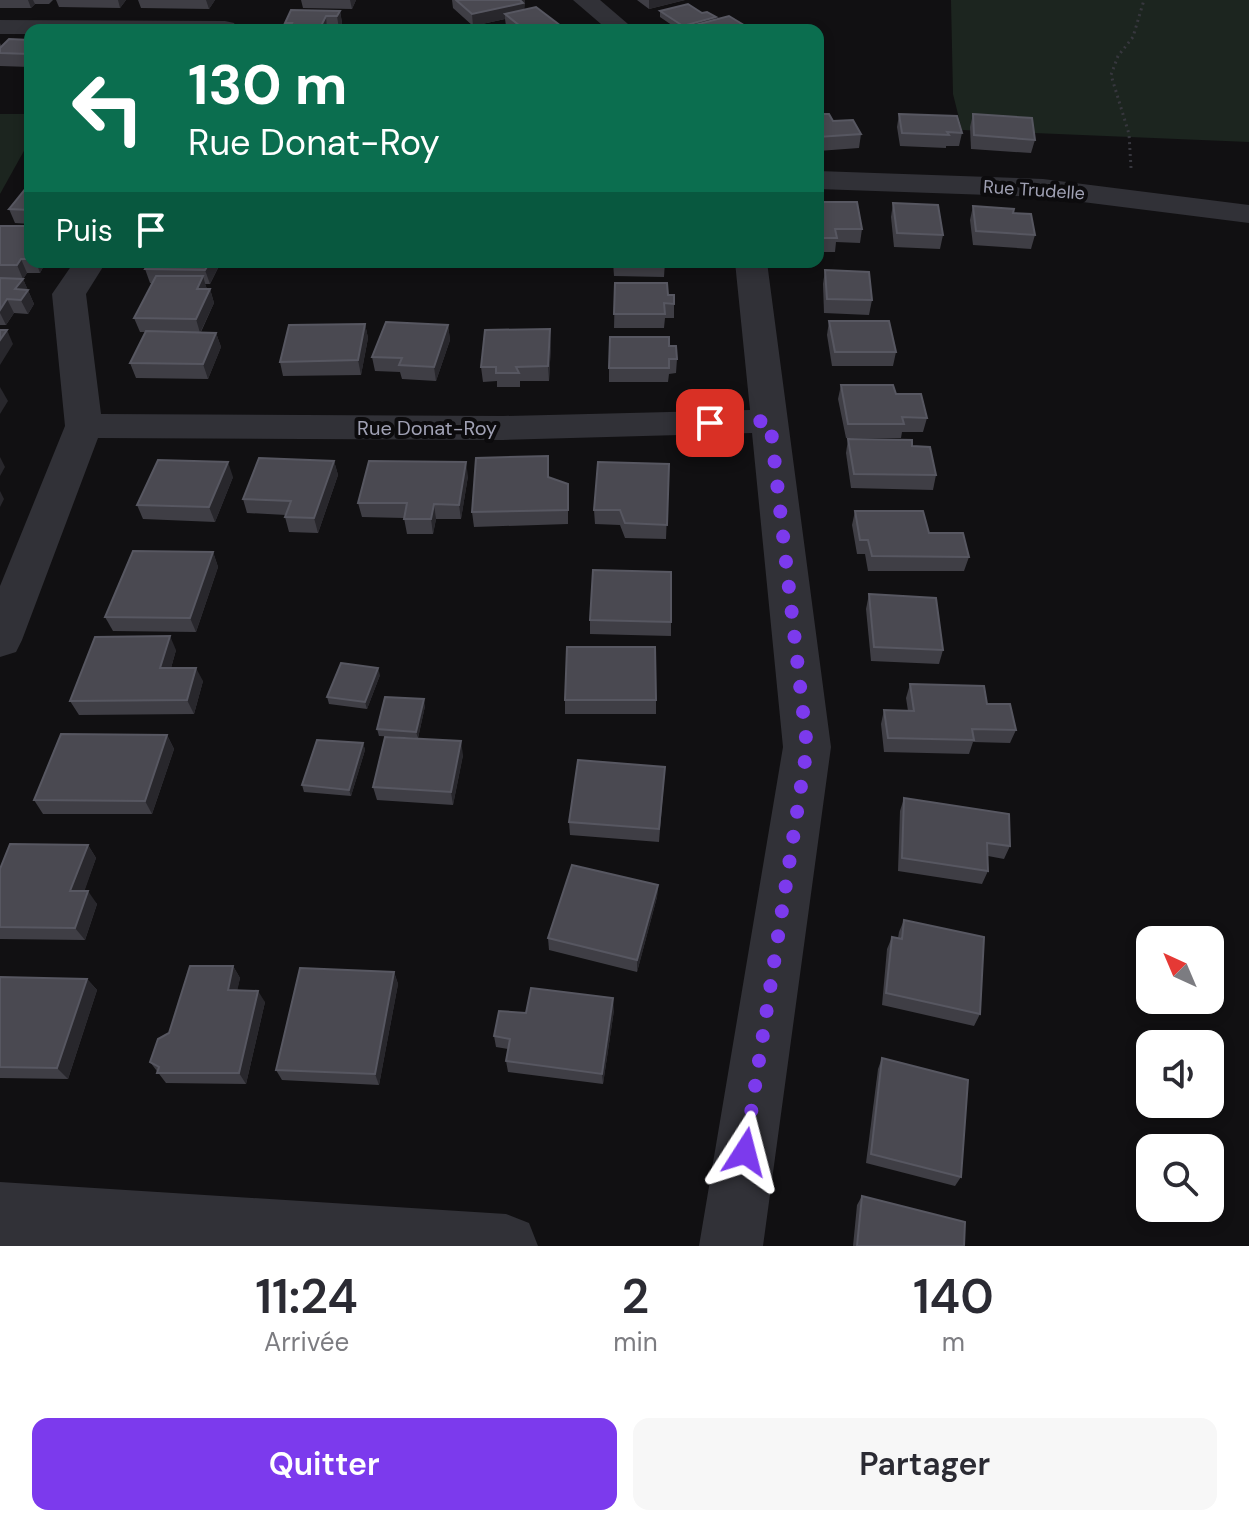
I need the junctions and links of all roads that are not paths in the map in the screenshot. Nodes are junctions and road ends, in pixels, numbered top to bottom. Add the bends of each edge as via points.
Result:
1 (585, 0) edge
2 (229, 23) edge
3 (172, 24) edge
4 (615, 24) edge
5 (0, 27) edge
6 (24, 27) edge
7 (824, 180) edge
8 (1249, 214) edge
9 (86, 268) edge
10 (752, 268) edge
11 (770, 421) junction
12 (84, 426) junction
13 (0, 640) edge
14 (0, 1214) edge
15 (506, 1246) edge
16 (731, 1246) edge

1 - 4 street
2 - 3 street
5 - 6 street
7 - 8 street, Rue Trudelle via 1043,188
9 - 12 street via 69,294
10 - 11 street
11 - 12 street, Rue Donat-Roy via 503,428
11 - 16 street via 807,747
12 - 13 street
14 - 15 street

